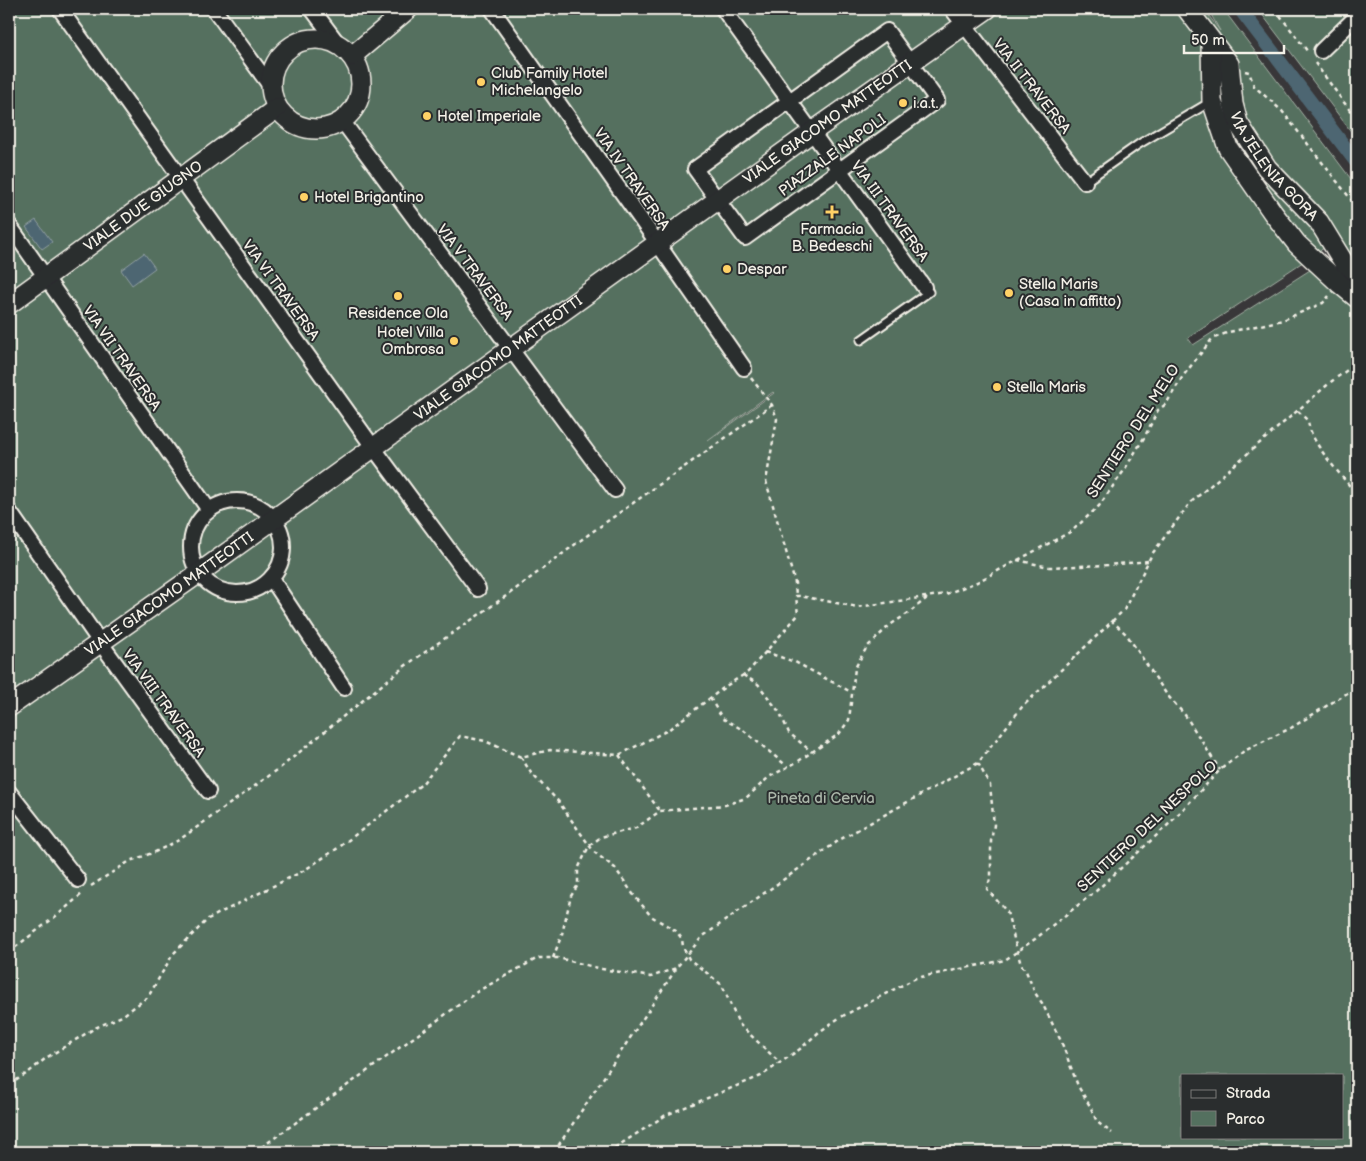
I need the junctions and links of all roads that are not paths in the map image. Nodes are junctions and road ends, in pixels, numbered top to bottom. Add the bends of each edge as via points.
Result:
1 (60, 9) edge
2 (214, 9) edge
3 (312, 9) edge
4 (408, 9) edge
5 (492, 9) edge
6 (723, 9) edge
7 (952, 9) edge
8 (987, 9) edge
9 (1187, 9) edge
10 (1357, 16) edge
11 (964, 26) junction
12 (1211, 41) junction
13 (346, 51) junction
14 (1321, 51) dead end
15 (910, 63) junction
16 (270, 87) junction
17 (790, 100) junction
18 (1212, 101) junction
19 (277, 108) junction
20 (342, 122) junction
21 (812, 132) junction
22 (840, 170) junction
23 (180, 178) junction
24 (1086, 182) joint
25 (718, 200) junction
26 (9, 225) edge
27 (657, 243) junction
28 (46, 278) junction
29 (1349, 284) edge
30 (924, 287) joint
31 (1357, 298) edge
32 (9, 304) edge
33 (861, 340) dead end
34 (511, 348) junction
35 (744, 368) road end
36 (373, 447) junction
37 (615, 490) dead end
38 (209, 510) junction
39 (9, 511) edge
40 (274, 519) junction
41 (199, 573) junction
42 (272, 578) junction
43 (478, 589) dead end
44 (100, 642) junction
45 (344, 688) dead end
46 (9, 707) edge
47 (208, 791) dead end
48 (9, 792) edge
49 (78, 880) dead end

1 - 23 street, VIA VI TRAVERSA
2 - 16 street
3 - 13 street
4 - 13 street
5 - 27 street, VIA IV TRAVERSA
6 - 17 street, VIA III TRAVERSA
7 - 11 street, VIA II TRAVERSA
8 - 11 street, VIALE GIACOMO MATTEOTTI
9 - 12 street
10 - 14 street
11 - 15 street, VIALE GIACOMO MATTEOTTI
11 - 24 street, VIA II TRAVERSA
12 - 18 street, VIA JELENIA GORA
12 - 29 street, VIA JELENIA GORA via 1229,64 1238,123 1267,168 1319,222 1354,276
13 - 16 street via 318,39 297,43 288,48 274,65
13 - 20 street via 361,75 362,86 356,106
15 - 17 street, PIAZZALE NAPOLI via 887,31
15 - 21 street, VIALE GIACOMO MATTEOTTI
15 - 22 street, PIAZZALE NAPOLI via 936,100
16 - 19 street
17 - 21 street, VIA III TRAVERSA
17 - 25 street, PIAZZALE NAPOLI via 695,169
18 - 24 lane via 1139,144
18 - 29 street, VIA JELENIA GORA via 1228,148 1273,213 1298,244
19 - 20 street via 287,120 300,127 314,130
19 - 23 street, VIALE DUE GIUGNO
20 - 34 street, VIA V TRAVERSA
21 - 22 street, VIA III TRAVERSA
21 - 25 street, VIALE GIACOMO MATTEOTTI
22 - 25 street, PIAZZALE NAPOLI via 745,238
22 - 30 street, VIA III TRAVERSA
23 - 28 street, VIALE DUE GIUGNO
23 - 36 street, VIA VI TRAVERSA
25 - 27 street, VIALE GIACOMO MATTEOTTI
26 - 28 street, VIA VII TRAVERSA
27 - 34 street, VIALE GIACOMO MATTEOTTI
27 - 35 street, VIA IV TRAVERSA
28 - 32 street, VIALE DUE GIUGNO
28 - 38 street, VIA VII TRAVERSA
29 - 31 street, VIA JELENIA GORA
30 - 33 lane via 928,292
34 - 36 street, VIALE GIACOMO MATTEOTTI
34 - 37 street, VIA V TRAVERSA
36 - 40 street, VIALE GIACOMO MATTEOTTI
36 - 43 street, VIA VI TRAVERSA
38 - 40 street via 218,504 238,500 258,506
38 - 41 street via 193,532 193,560
39 - 44 street, VIA VIII TRAVERSA
40 - 41 street, VIALE GIACOMO MATTEOTTI
40 - 42 street via 281,533 283,549 280,564
41 - 42 street via 220,590 234,593 261,587
41 - 44 street, VIALE GIACOMO MATTEOTTI
42 - 45 street
44 - 46 street, VIALE GIACOMO MATTEOTTI
44 - 47 street, VIA VIII TRAVERSA
48 - 49 street

